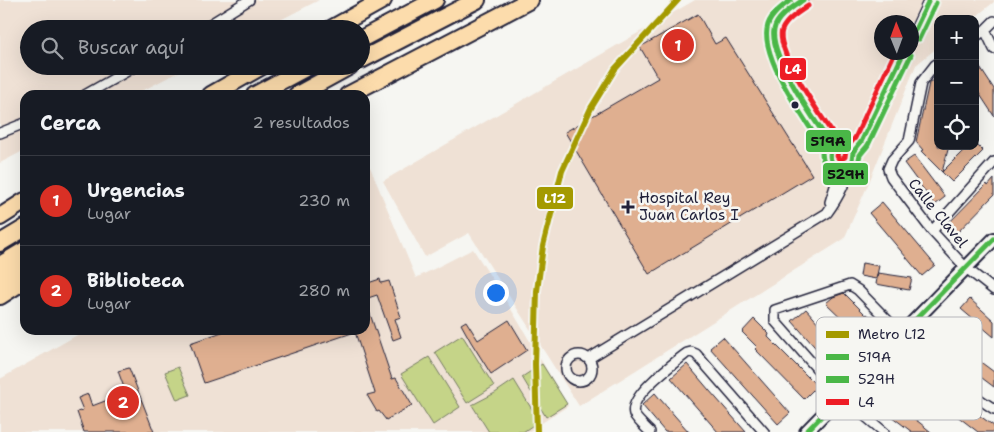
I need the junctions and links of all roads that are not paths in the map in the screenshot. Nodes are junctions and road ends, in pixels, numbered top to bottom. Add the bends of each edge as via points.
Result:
1 (249, 0) edge
2 (384, 0) edge
3 (435, 0) edge
4 (477, 0) edge
5 (530, 0) edge
6 (803, 0) edge
7 (929, 0) edge
8 (217, 20) edge
9 (347, 20) edge
10 (919, 21) edge
11 (994, 21) edge
12 (985, 30) junction
13 (370, 34) edge
14 (979, 34) edge
15 (994, 49) edge
16 (370, 55) edge
17 (900, 60) edge
18 (934, 66) edge
19 (120, 75) edge
20 (246, 75) edge
21 (292, 75) edge
22 (334, 75) edge
23 (94, 90) edge
24 (220, 90) edge
25 (264, 90) edge
26 (307, 90) edge
27 (358, 90) edge
28 (20, 125) edge
29 (0, 132) edge
30 (832, 146) junction
31 (853, 152) junction
32 (994, 162) edge
33 (850, 163) junction
34 (835, 166) junction
35 (20, 204) edge
36 (827, 213) junction
37 (0, 217) edge
38 (20, 231) edge
39 (932, 231) junction
40 (994, 239) edge
41 (0, 243) edge
42 (20, 253) edge
43 (0, 265) edge
44 (20, 268) edge
45 (966, 268) junction
46 (0, 278) edge
47 (20, 283) edge
48 (994, 290) edge
49 (0, 296) edge
50 (885, 317) edge
51 (918, 317) edge
52 (588, 359) dead end
53 (816, 368) edge
54 (982, 401) edge
55 (994, 409) edge
56 (818, 420) edge
57 (870, 420) edge
58 (650, 432) edge
59 (764, 432) edge
60 (806, 432) edge
61 (884, 432) edge

1 - 8 street
2 - 9 highway
3 - 13 highway
4 - 16 highway
5 - 27 highway
6 - 30 street via 779,21 773,38 790,78
7 - 10 street
11 - 12 street
12 - 14 street
12 - 15 street
17 - 31 street via 861,142
18 - 39 street, Calle Clavel via 920,82 909,140 888,169
19 - 23 street
20 - 24 highway
21 - 25 highway
22 - 26 highway
28 - 29 street
30 - 31 street via 844,143
30 - 34 street via 829,156
31 - 33 street
32 - 39 street
33 - 34 street via 843,167
33 - 36 street via 844,184
34 - 36 street via 836,183
35 - 37 highway
36 - 52 street
38 - 41 highway
39 - 45 street, Calle Clavel
40 - 45 street
42 - 43 highway
44 - 46 highway
45 - 48 street, Calle Clavel
45 - 51 street
47 - 49 highway
50 - 53 street via 850,285 775,310 775,321
54 - 55 street
56 - 60 street
57 - 61 street
58 - 59 street via 634,414 637,399 658,376 691,352

